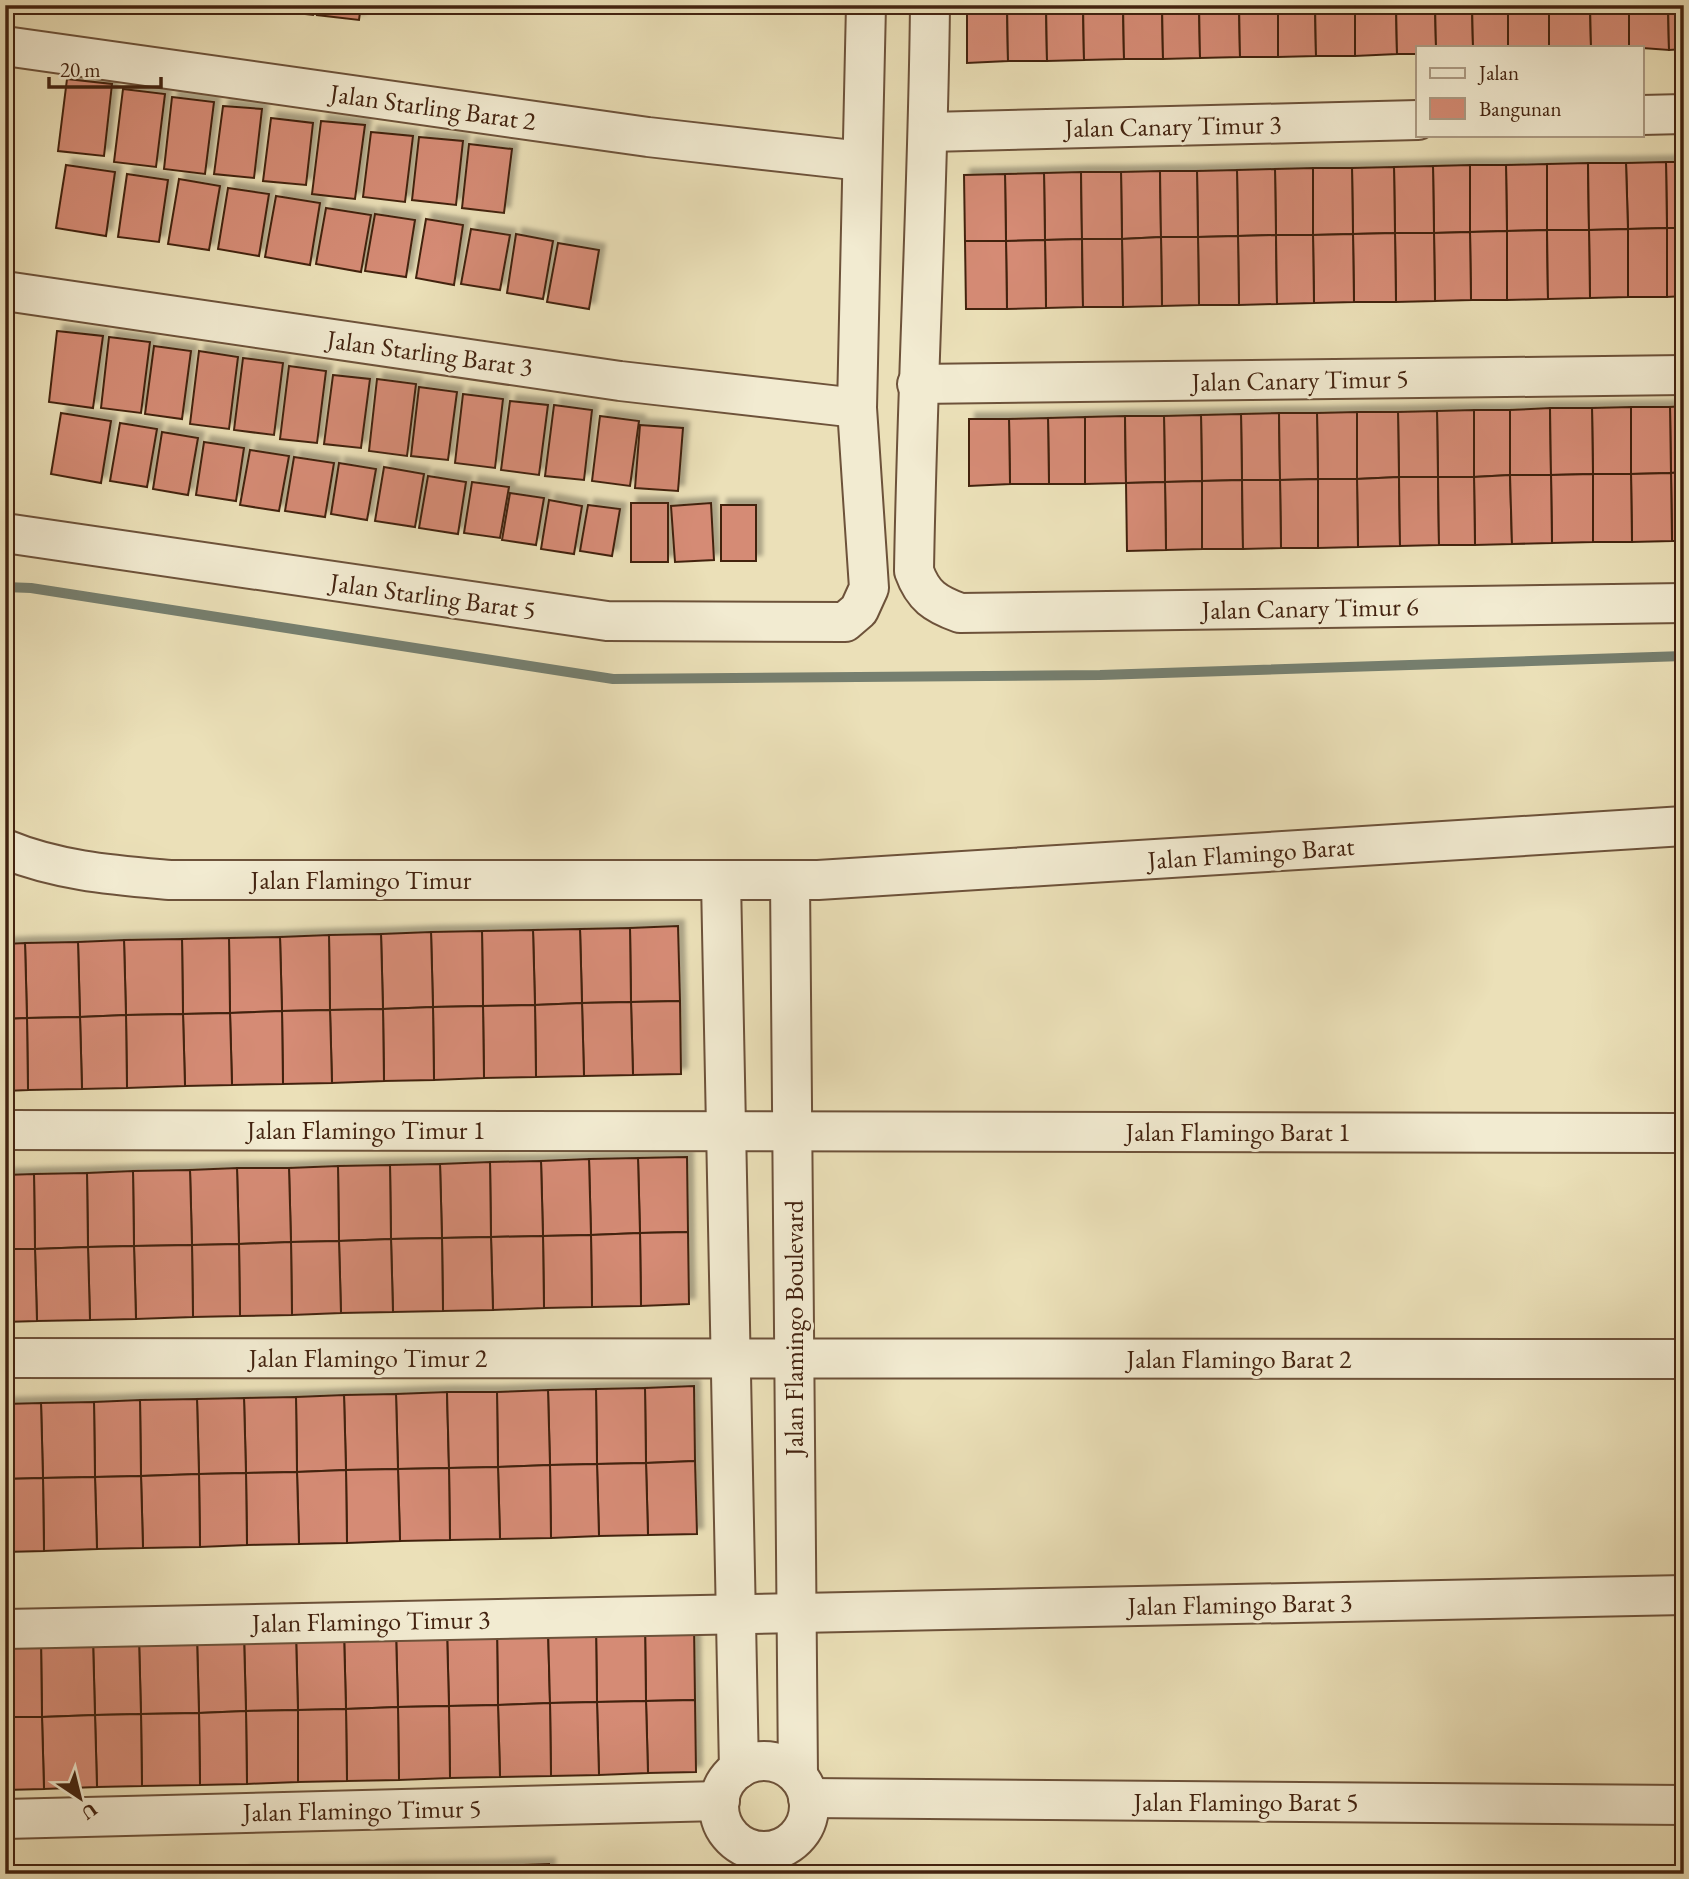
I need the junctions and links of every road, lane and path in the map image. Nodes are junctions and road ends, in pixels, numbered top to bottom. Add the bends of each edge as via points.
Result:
1 (866, 5) edge
2 (930, 5) edge
3 (5, 46) edge
4 (1684, 114) edge
5 (1644, 115) edge
6 (1416, 120) edge
7 (929, 132) junction
8 (862, 161) junction
9 (5, 291) edge
10 (1684, 375) edge
11 (917, 384) junction
12 (857, 408) junction
13 (5, 533) edge
14 (1684, 603) edge
15 (1684, 825) edge
16 (5, 849) edge
17 (721, 881) junction
18 (804, 881) junction
19 (5, 1130) edge
20 (726, 1131) junction
21 (792, 1131) junction
22 (1684, 1133) edge
23 (5, 1358) edge
24 (730, 1359) junction
25 (794, 1359) junction
26 (1684, 1359) edge
27 (1684, 1595) edge
28 (796, 1613) junction
29 (736, 1614) junction
30 (5, 1629) edge
31 (739, 1769) junction
32 (803, 1787) junction
33 (720, 1801) junction
34 (1684, 1805) edge
35 (5, 1819) edge

1 - 8 street
2 - 7 street
3 - 8 street, Jalan Starling Barat 2 via 648,137
4 - 5 street
6 - 7 street, Jalan Canary Timur 3
7 - 11 street
8 - 12 street
9 - 12 street, Jalan Starling Barat 3 via 620,381
10 - 11 street, Jalan Canary Timur 5
11 - 14 street, Jalan Canary Timur 6 via 914,571 921,590 938,605 960,613
12 - 13 street, Jalan Starling Barat 5 via 869,588 859,610 845,622 634,624
15 - 18 street, Jalan Flamingo Barat
16 - 17 street, Jalan Flamingo Timur via 35,862 170,880
17 - 18 street, Jalan Flamingo Barat
17 - 20 street
18 - 21 street, Jalan Flamingo Boulevard
19 - 20 street, Jalan Flamingo Timur 1
20 - 21 street, Jalan Flamingo Timur 1
20 - 24 street
21 - 22 street, Jalan Flamingo Barat 1
21 - 25 street, Jalan Flamingo Boulevard
23 - 24 street, Jalan Flamingo Timur 2
24 - 25 street, Jalan Flamingo Timur 2
24 - 29 street
25 - 26 street, Jalan Flamingo Barat 2
25 - 28 street, Jalan Flamingo Boulevard
27 - 28 street, Jalan Flamingo Barat 3
28 - 29 street, Jalan Flamingo Barat 3
28 - 32 street, Jalan Flamingo Boulevard
29 - 30 street, Jalan Flamingo Timur 3
29 - 31 street
31 - 32 street via 764,1761 788,1768
31 - 33 street via 723,1788
32 - 33 street via 809,1811 799,1835 765,1851 731,1836 720,1814
32 - 34 street, Jalan Flamingo Barat 5
33 - 35 street, Jalan Flamingo Timur 5

